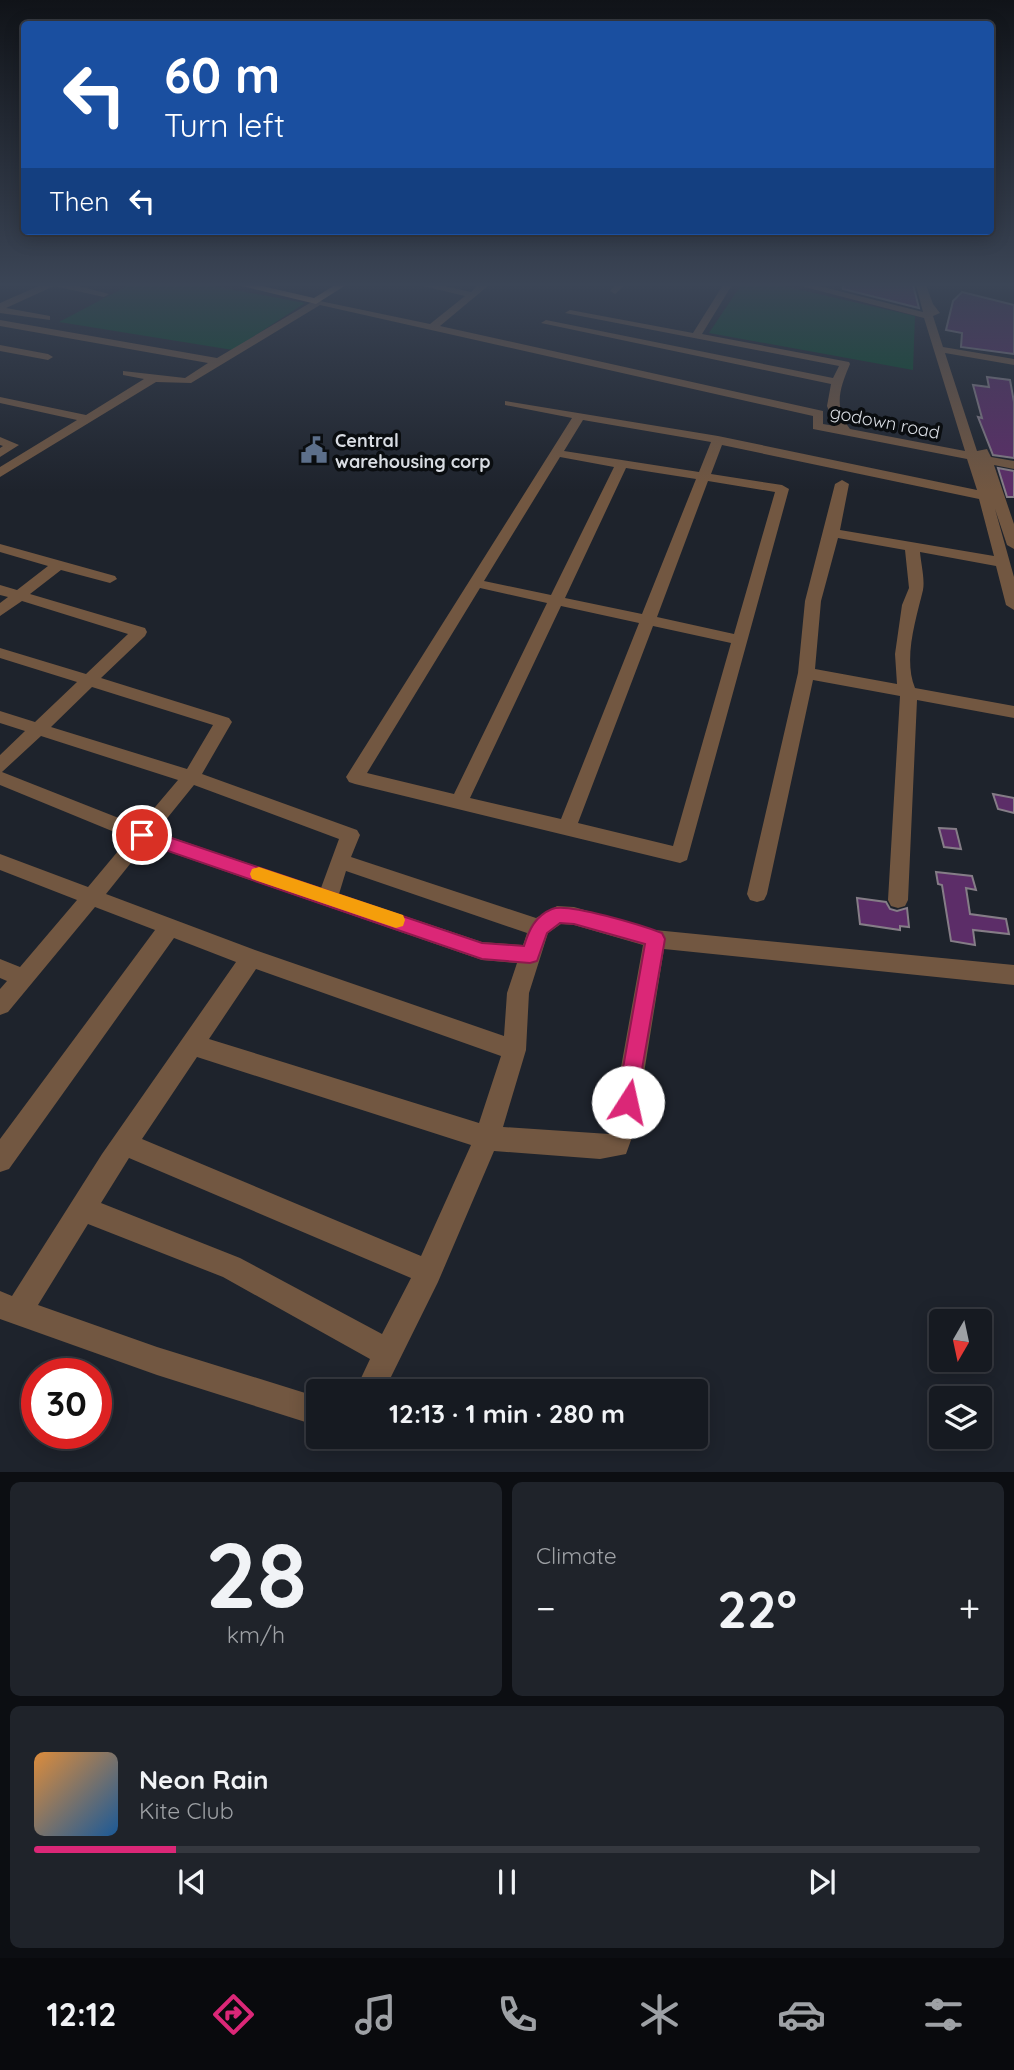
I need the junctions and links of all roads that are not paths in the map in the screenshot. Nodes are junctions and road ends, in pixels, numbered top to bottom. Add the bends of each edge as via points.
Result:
1 (30, 354) edge
2 (172, 354) edge
3 (232, 354) edge
4 (551, 354) edge
5 (697, 354) edge
6 (794, 354) edge
7 (945, 354) edge
8 (945, 354) edge
9 (966, 354) edge
10 (48, 357) dead end
11 (219, 362) junction
12 (1014, 362) edge
13 (127, 373) dead end
14 (154, 378) junction
15 (837, 382) junction
16 (0, 400) edge
17 (509, 403) dead end
18 (579, 416) junction
19 (88, 419) junction
20 (845, 430) junction
21 (718, 440) junction
22 (0, 441) edge
23 (0, 453) edge
24 (556, 453) junction
25 (972, 458) junction
26 (986, 460) junction
27 (622, 464) junction
28 (1014, 465) edge
29 (0, 473) edge
30 (704, 477) junction
31 (842, 484) dead end
32 (985, 496) junction
33 (1000, 499) junction
34 (1010, 517) edge
35 (832, 533) junction
36 (996, 543) junction
37 (1014, 546) edge
38 (0, 548) edge
39 (912, 548) junction
40 (1001, 562) junction
41 (59, 564) junction
42 (110, 579) dead end
43 (475, 583) junction
44 (0, 590) edge
45 (20, 595) junction
46 (556, 601) junction
47 (1014, 605) edge
48 (0, 611) edge
49 (648, 620) junction
50 (740, 640) junction
51 (0, 653) edge
52 (806, 673) junction
53 (88, 681) junction
54 (909, 694) junction
55 (1014, 712) edge
56 (0, 718) edge
57 (38, 729) junction
58 (0, 766) edge
59 (191, 776) junction
60 (0, 778) edge
61 (459, 802) junction
62 (567, 827) junction
63 (142, 835) junction
64 (339, 861) junction
65 (0, 862) edge
66 (757, 894) dead end
67 (92, 895) junction
68 (328, 897) junction
69 (898, 900) dead end
70 (170, 927) junction
71 (539, 928) junction
72 (655, 939) junction
73 (530, 955) junction
74 (251, 958) junction
75 (0, 968) edge
76 (1014, 975) edge
77 (24, 978) junction
78 (0, 1005) edge
79 (191, 1044) junction
80 (513, 1050) junction
81 (486, 1138) junction
82 (124, 1144) junction
83 (0, 1160) edge
84 (83, 1209) junction
85 (428, 1272) junction
86 (9, 1309) edge
87 (388, 1353) junction
88 (375, 1379) edge
89 (306, 1407) edge

1 - 10 street
2 - 11 street
3 - 11 street
4 - 20 street, godown road via 819,414 817,426
5 - 15 street
6 - 15 street via 845,363
7 - 25 street
8 - 26 street
9 - 12 street
11 - 14 street via 187,381
13 - 14 street
14 - 19 street
15 - 20 street via 833,417
16 - 19 street
17 - 18 street
18 - 21 street
18 - 24 street
19 - 29 street
20 - 25 street, godown road
21 - 30 street
21 - 32 street
22 - 23 street via 13,445
24 - 27 street
24 - 43 street
25 - 26 street, godown road
25 - 32 street
26 - 28 street, godown road
26 - 33 street
27 - 30 street
27 - 46 street
30 - 49 street
30 - 50 street via 782,489
31 - 35 street
32 - 33 street
32 - 36 street
33 - 34 street
34 - 37 street
35 - 39 street
35 - 52 street via 813,601
36 - 37 street
36 - 40 street
38 - 41 street
39 - 40 street
39 - 54 street via 916,588 909,605 903,654
40 - 47 street
41 - 42 street
41 - 45 street
43 - 46 street
43 - 61 street via 355,777
44 - 45 street
45 - 48 street
45 - 53 street via 139,632
46 - 49 street
46 - 61 street
49 - 50 street
49 - 62 street
50 - 62 street via 680,855
51 - 53 street
52 - 54 street
52 - 66 street
53 - 57 street
53 - 59 street via 223,722
54 - 55 street
54 - 69 street
56 - 57 street
57 - 58 street
57 - 59 street
59 - 63 street
59 - 64 street via 350,835
60 - 63 street
61 - 62 street
63 - 67 street
63 - 68 street
64 - 68 street
64 - 71 street
65 - 67 street
67 - 70 street
67 - 77 street
68 - 73 street via 482,951
70 - 74 street
70 - 83 street
71 - 72 street via 557,915 574,916
71 - 73 street
72 - 76 street
72 - 81 street via 617,1145
73 - 80 street via 518,993
74 - 79 street
74 - 80 street
75 - 77 street
77 - 78 street
79 - 81 street
79 - 82 street
80 - 81 street
81 - 85 street
82 - 84 street
82 - 85 street
84 - 86 street
84 - 87 street via 231,1267
85 - 87 street
86 - 89 street
87 - 88 street

